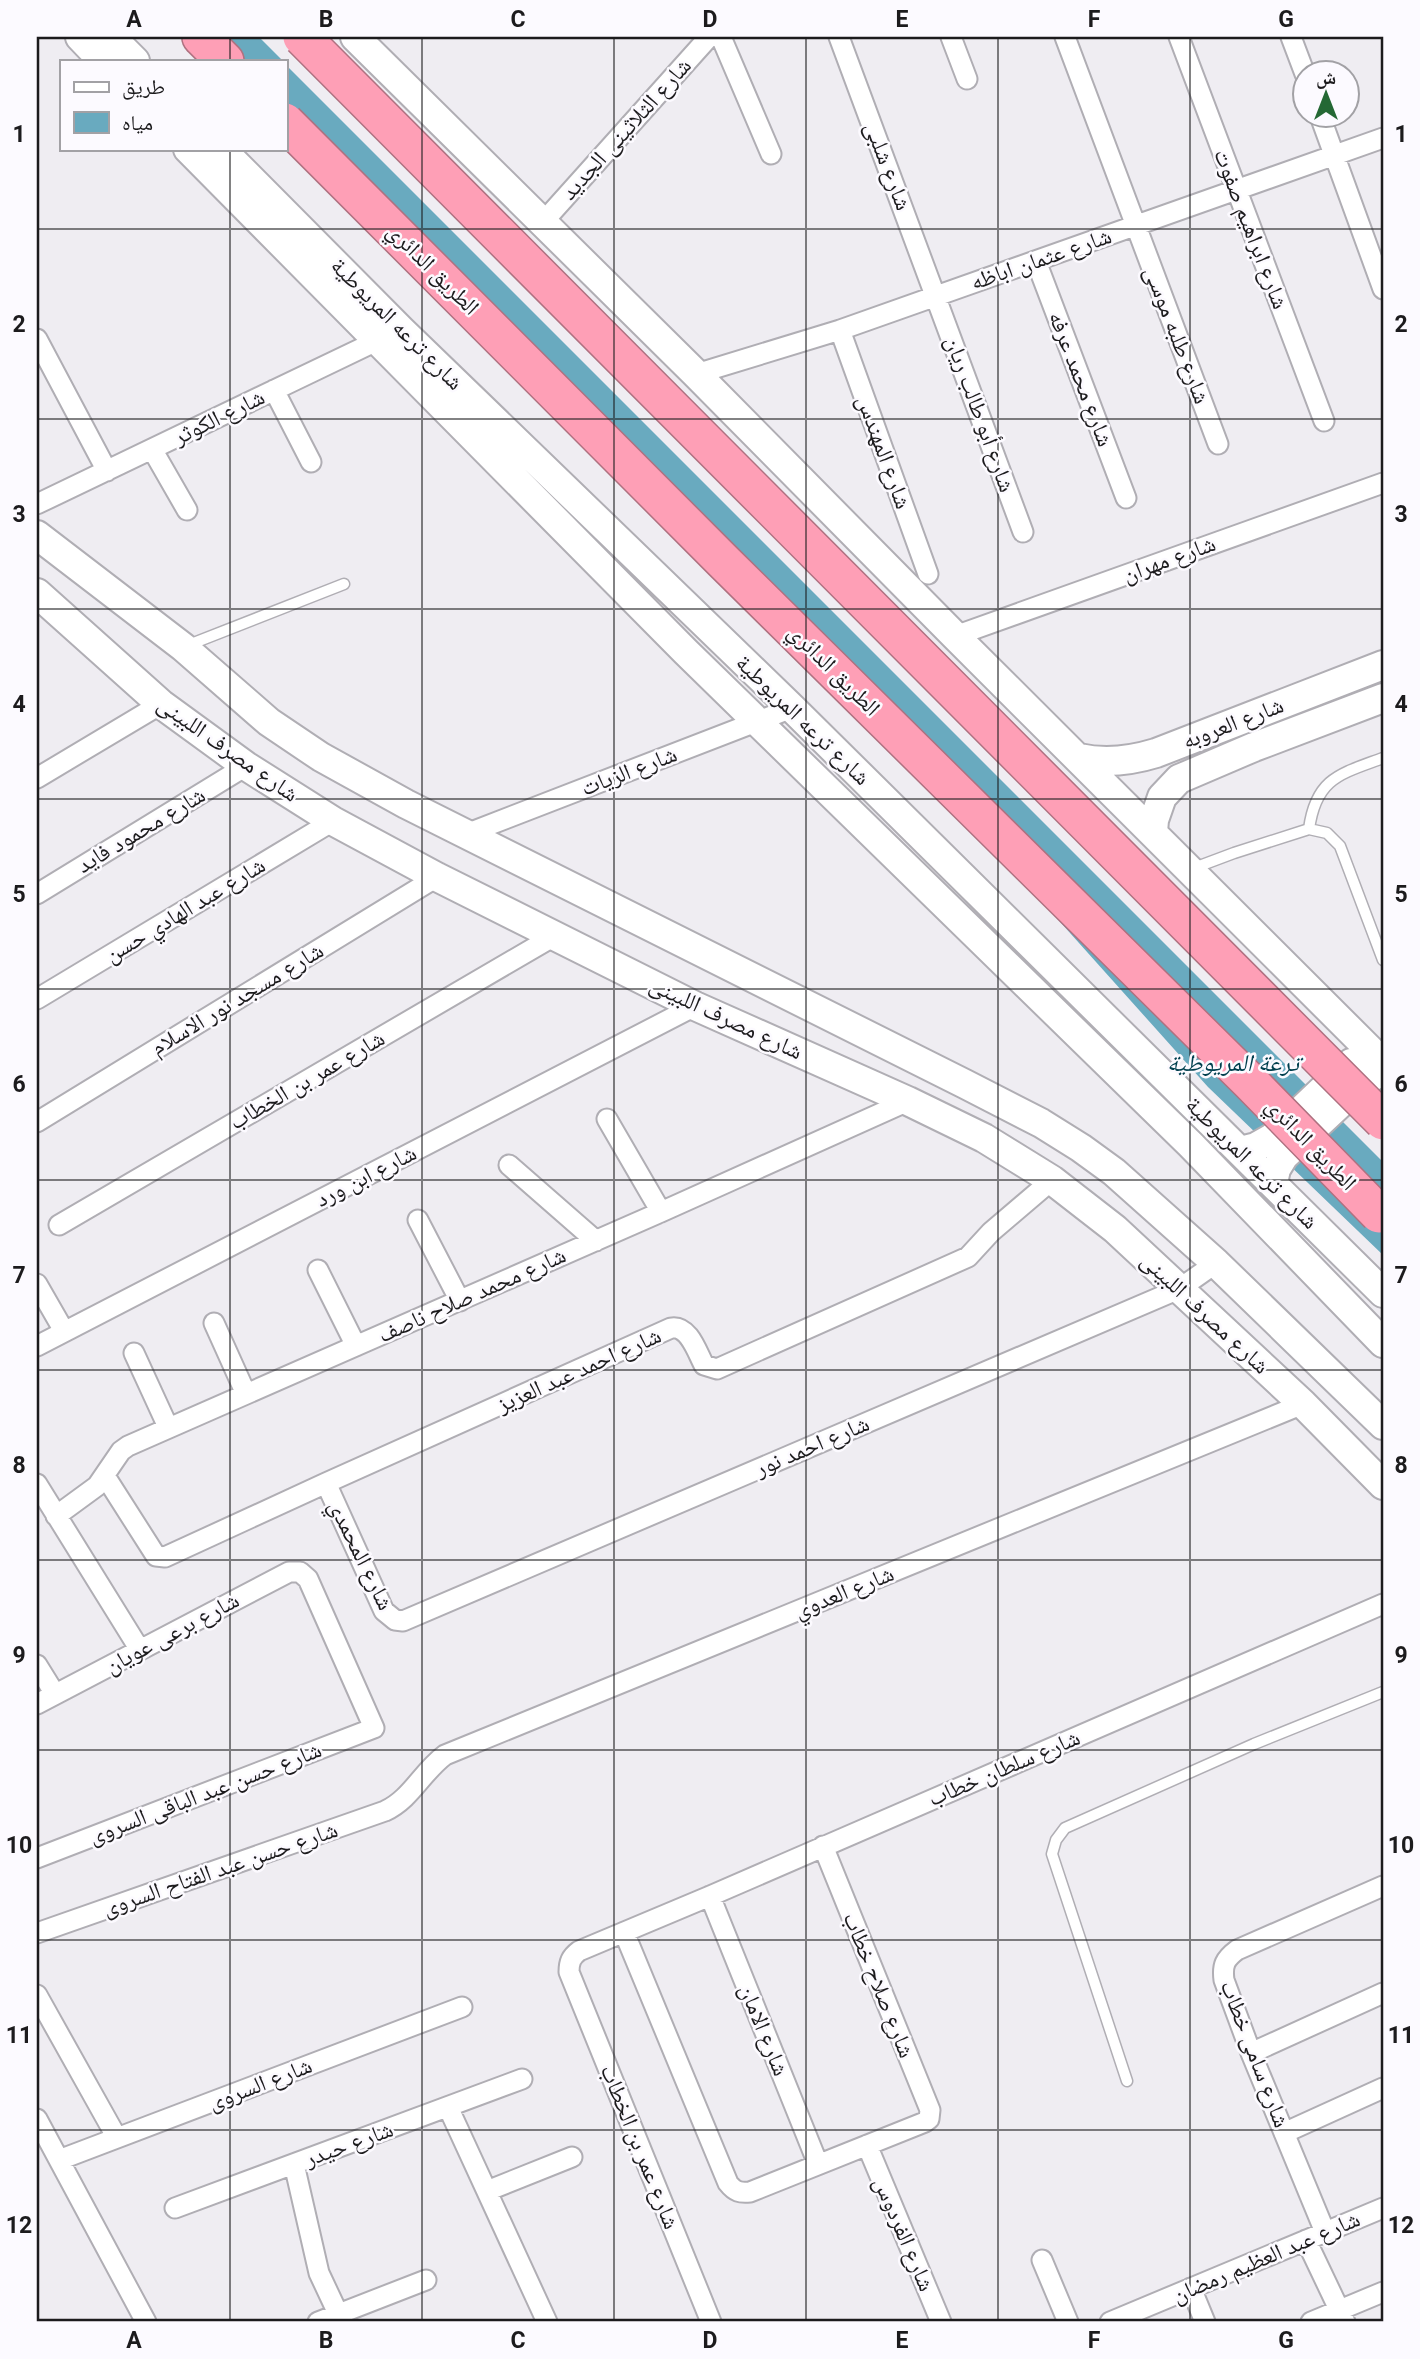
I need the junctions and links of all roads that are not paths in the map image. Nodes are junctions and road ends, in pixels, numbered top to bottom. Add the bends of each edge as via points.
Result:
1 (79, 37) edge
2 (111, 37) edge
3 (201, 37) edge
4 (302, 37) edge
5 (355, 37) edge
6 (709, 37) edge
7 (721, 37) edge
8 (839, 37) edge
9 (951, 37) edge
10 (1065, 37) edge
11 (1179, 37) edge
12 (1291, 37) edge
13 (102, 60) edge
14 (134, 60) edge
15 (224, 60) edge
16 (1299, 60) edge
17 (967, 79) dead end
18 (287, 124) edge
19 (1325, 130) edge
20 (1383, 138) edge
21 (189, 150) edge
22 (222, 150) edge
23 (771, 154) dead end
24 (1334, 155) junction
25 (1237, 190) junction
26 (544, 221) junction
27 (1136, 226) junction
28 (1036, 261) junction
29 (1383, 289) edge
30 (937, 296) junction
31 (840, 330) junction
32 (389, 335) junction
33 (37, 339) edge
34 (696, 374) junction
35 (274, 390) junction
36 (1324, 421) dead end
37 (1218, 444) dead end
38 (152, 449) junction
39 (311, 462) dead end
40 (107, 471) junction
41 (1383, 483) edge
42 (1126, 498) dead end
43 (37, 504) edge
44 (187, 510) dead end
45 (1023, 532) dead end
46 (37, 535) edge
47 (928, 574) dead end
48 (344, 584) dead end
49 (37, 593) edge
50 (955, 636) junction
51 (183, 648) junction
52 (1383, 665) edge
53 (1383, 698) edge
54 (161, 704) junction
55 (792, 708) junction
56 (1240, 719) junction
57 (759, 721) junction
58 (1254, 747) junction
59 (1079, 758) junction
60 (1383, 758) edge
61 (246, 766) junction
62 (37, 778) edge
63 (333, 821) junction
64 (1308, 829) junction
65 (1153, 832) junction
66 (466, 834) junction
67 (1190, 870) junction
68 (437, 877) junction
69 (37, 894) edge
70 (556, 936) junction
71 (1383, 960) edge
72 (37, 999) edge
73 (695, 1006) junction
74 (1361, 1042) junction
75 (1383, 1063) edge
76 (1383, 1072) edge
77 (908, 1101) junction
78 (607, 1119) dead end
79 (1383, 1121) edge
80 (37, 1122) edge
81 (1240, 1151) junction
82 (509, 1165) dead end
83 (1052, 1180) junction
84 (1273, 1183) junction
85 (661, 1212) junction
86 (1383, 1218) edge
87 (418, 1220) dead end
88 (59, 1225) dead end
89 (596, 1241) junction
90 (1216, 1263) junction
91 (318, 1270) dead end
92 (37, 1284) edge
93 (1179, 1289) junction
94 (1383, 1293) edge
95 (460, 1301) junction
96 (214, 1324) dead end
97 (64, 1331) junction
98 (1383, 1343) edge
99 (37, 1346) edge
100 (356, 1346) junction
101 (134, 1353) dead end
102 (246, 1394) junction
103 (1303, 1404) junction
104 (1383, 1425) edge
105 (169, 1427) junction
106 (105, 1476) junction
107 (326, 1483) junction
108 (37, 1485) edge
109 (1383, 1485) edge
110 (57, 1516) junction
111 (1383, 1604) edge
112 (403, 1620) joint
113 (140, 1650) junction
114 (37, 1665) edge
115 (1383, 1692) edge
116 (55, 1694) junction
117 (37, 1704) edge
118 (374, 1728) joint
119 (401, 1802) joint
120 (823, 1846) junction
121 (37, 1858) edge
122 (1383, 1886) edge
123 (710, 1896) junction
124 (624, 1932) junction
125 (37, 1933) edge
126 (569, 1972) joint
127 (1383, 1993) edge
128 (37, 1995) edge
129 (462, 2007) dead end
130 (1251, 2053) junction
131 (522, 2079) dead end
132 (1127, 2081) dead end
133 (1383, 2088) edge
134 (449, 2107) junction
135 (37, 2119) edge
136 (1284, 2133) junction
137 (117, 2138) junction
138 (867, 2145) junction
139 (572, 2157) dead end
140 (59, 2160) junction
141 (294, 2164) junction
142 (818, 2164) junction
143 (487, 2191) junction
144 (175, 2208) dead end
145 (1383, 2208) edge
146 (1325, 2232) junction
147 (1306, 2240) junction
148 (1042, 2260) dead end
149 (426, 2280) dead end
150 (1191, 2288) junction
151 (1383, 2292) edge
152 (1342, 2316) edge
153 (340, 2318) edge
154 (146, 2322) edge
155 (318, 2322) edge
156 (547, 2322) edge
157 (711, 2322) edge
158 (942, 2322) edge
159 (1068, 2322) edge
160 (1110, 2322) edge
161 (1205, 2322) edge
162 (1311, 2322) edge

1 - 13 main road
2 - 14 main road
3 - 15 highway
4 - 79 highway, bridge
5 - 26 main road
6 - 26 street, شارع الثلاثينى الجديد
7 - 23 street
8 - 30 street, شارع شلبى
9 - 17 street
10 - 27 street, شارع طلبه موسى
11 - 25 street, شارع ابراهيم صفوت
12 - 16 street
18 - 86 highway, الطريق الدائري, bridge
19 - 24 street
20 - 24 street, شارع عثمان اباظه
21 - 32 main road
22 - 32 main road, شارع ترعه المريوطية
24 - 25 street, شارع عثمان اباظه
24 - 29 street
25 - 27 street, شارع عثمان اباظه
25 - 36 street, شارع ابراهيم صفوت
26 - 34 main road
27 - 28 street, شارع عثمان اباظه
27 - 37 street, شارع طلبه موسى
28 - 30 street, شارع عثمان اباظه
28 - 42 street, شارع محمد عرفه
30 - 31 street, شارع عثمان اباظه
30 - 45 street, شارع أبو طالب ريان
31 - 34 street, شارع عثمان اباظه
31 - 47 street, شارع المهندس
32 - 35 street, شارع الكوثر
32 - 55 main road, شارع ترعه المريوطية
32 - 57 main road via 677,642
33 - 40 street
34 - 50 main road
35 - 38 street, شارع الكوثر
35 - 39 street
38 - 40 street, شارع الكوثر
38 - 44 street
40 - 43 street, شارع الكوثر
41 - 50 street, شارع مهران
46 - 51 main road, شارع مصرف اللبينى
48 - 51 lane
49 - 54 main road, شارع مصرف اللبينى
50 - 59 main road
51 - 66 main road, شارع مصرف اللبينى via 269,722 311,750
52 - 56 main road, شارع العروبه
53 - 58 main road, شارع العروبه
54 - 61 main road, شارع مصرف اللبينى
54 - 62 street
55 - 57 street, شارع الزيات
55 - 81 main road, شارع ترعه المريوطية
56 - 58 main road
56 - 59 main road, شارع العروبه via 1130,760
57 - 66 street, شارع الزيات
57 - 98 main road via 1191,1145
58 - 65 main road, شارع العروبه via 1179,779 1162,797
59 - 65 main road
60 - 64 lane via 1328,783 1312,808
61 - 63 main road, شارع مصرف اللبينى
61 - 69 street, شارع محمود فايد
63 - 68 main road, شارع مصرف اللبينى
63 - 72 street, شارع عبد الهادي حسن
64 - 67 lane
64 - 71 lane via 1327,834 1340,846
65 - 67 main road
66 - 90 main road, شارع مصرف اللبينى via 1041,1123 1114,1172
67 - 74 main road
68 - 70 main road, شارع مصرف اللبينى
68 - 80 street, شارع مسجد نور الاسلام
70 - 73 main road, شارع مصرف اللبينى
70 - 88 street, شارع عمر بن الخطاب
73 - 77 main road, شارع مصرف اللبينى
73 - 97 street, شارع ابن ورد
74 - 75 main road
74 - 81 main road, bridge via 1348,1066 1272,1139
76 - 84 main road, bridge via 1364,1081 1284,1156
77 - 83 main road, شارع مصرف اللبينى via 984,1138
77 - 85 street, شارع محمد صلاح ناصف
78 - 85 street
81 - 84 main road, شارع ترعه المريوطية
82 - 89 street
83 - 93 main road, شارع مصرف اللبينى via 1115,1229
83 - 107 street, شارع احمد عبد العزيز via 968,1257 717,1369 704,1365 684,1330 671,1328
84 - 94 main road, شارع ترعه المريوطية
85 - 89 street, شارع محمد صلاح ناصف
87 - 95 street
89 - 95 street, شارع محمد صلاح ناصف
90 - 93 street, شارع احمد نور
90 - 104 main road, شارع مصرف اللبينى
91 - 100 street
92 - 97 street
93 - 103 main road, شارع مصرف اللبينى
93 - 112 street, شارع احمد نور
95 - 100 street, شارع محمد صلاح ناصف
96 - 102 street
97 - 99 street, شارع ابن ورد
100 - 102 street, شارع محمد صلاح ناصف
101 - 105 street
102 - 105 street, شارع محمد صلاح ناصف
103 - 109 main road, شارع مصرف اللبينى
103 - 119 street, شارع العدوي via 445,1755
105 - 106 street, شارع محمد صلاح ناصف via 128,1446
106 - 107 street, شارع احمد عبد العزيز via 156,1556 162,1558
106 - 110 street, شارع محمد صلاح ناصف
107 - 112 street, شارع المحمدي via 384,1611
108 - 110 street
110 - 113 street
111 - 120 street, شارع سلطان خطاب
113 - 116 street, شارع برعى عويان
113 - 118 street, شارع برعى عويان via 289,1572 300,1572 308,1579
114 - 116 street
115 - 132 lane via 1065,1828 1056,1840 1052,1854
116 - 117 street, شارع برعى عويان
118 - 121 street, شارع حسن عبد الباقى السروى
119 - 125 street, شارع حسن عبد الفتاح السروى via 377,1815
120 - 123 street, شارع سلطان خطاب
120 - 138 street, شارع صلاح خطاب via 930,2110 925,2122
122 - 130 street, شارع سامى خطاب via 1227,1957 1224,1980
123 - 124 street, شارع سلطان خطاب
123 - 142 street, شارع الامان
124 - 126 street, شارع سلطان خطاب via 572,1956
124 - 142 street via 728,2183 734,2190 750,2192
126 - 157 street, شارع عمر بن الخطاب
127 - 130 street
128 - 137 street
129 - 137 street, شارع السروى
130 - 136 street, شارع سامى خطاب
131 - 134 street, شارع حيدر
133 - 136 street
134 - 141 street, شارع حيدر
134 - 143 street
135 - 140 street
136 - 146 street, شارع سامى خطاب
137 - 140 street, شارع السروى
138 - 142 street
138 - 158 street, شارع الفردوس
139 - 143 street
140 - 154 street
141 - 144 street, شارع حيدر
141 - 153 street via 319,2273
143 - 156 street
145 - 146 street, شارع عبد العظيم رمضان
146 - 147 street, شارع عبد العظيم رمضان
147 - 150 street, شارع عبد العظيم رمضان
147 - 152 street
148 - 159 street
149 - 153 street
150 - 160 street, شارع عبد العظيم رمضان
150 - 161 street
151 - 152 street
152 - 162 street
153 - 155 street

